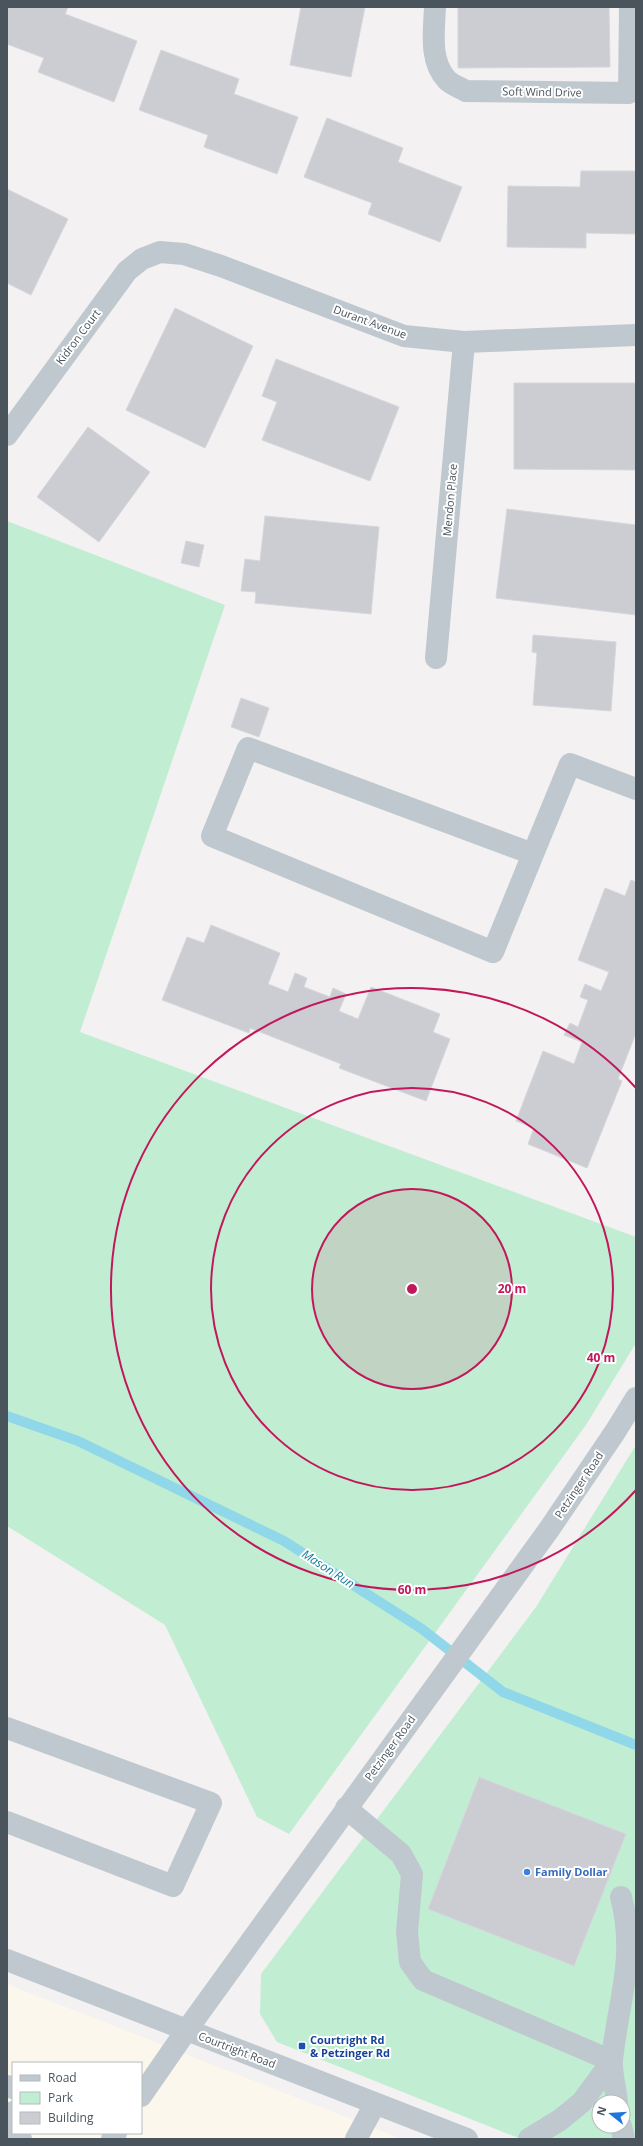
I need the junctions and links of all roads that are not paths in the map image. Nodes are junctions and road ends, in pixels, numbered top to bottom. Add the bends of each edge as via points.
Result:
1 (435, 7) edge
2 (630, 7) edge
3 (160, 252) joint
4 (636, 335) edge
5 (464, 342) junction
6 (7, 434) edge
7 (436, 658) dead end
8 (636, 789) edge
9 (533, 854) junction
10 (636, 1398) edge
11 (7, 1728) edge
12 (346, 1808) junction
13 (7, 1822) edge
14 (621, 1897) dead end
15 (7, 1960) edge
16 (186, 2030) junction
17 (612, 2061) junction
18 (617, 2094) edge
19 (142, 2095) edge
20 (376, 2104) junction
21 (12, 2134) edge
22 (21, 2139) edge
23 (356, 2139) edge
24 (467, 2139) edge
25 (529, 2139) edge

1 - 2 street, Soft Wind Drive via 436,62 448,80 466,91 629,93
3 - 5 street, Durant Avenue via 184,254 221,266 404,336
3 - 6 street, Kidron Court via 142,259 127,271
4 - 5 street, Durant Avenue
5 - 7 street, Mendon Place
8 - 9 street via 570,764
9 - 9 street via 248,748 212,836 493,952
10 - 12 street, Petzinger Road via 550,1528
11 - 13 street via 211,1803 173,1886
12 - 16 street, Petzinger Road
12 - 17 street via 401,1854 412,1874 407,1932 410,1962 423,1980
14 - 17 street via 626,1915 627,1970
15 - 16 street, Courtright Road
16 - 19 street, Petzinger Road
16 - 20 street, Courtright Road
17 - 18 street
17 - 25 street via 582,2102 560,2120
20 - 23 street
20 - 24 street, Courtright Road
21 - 22 street

